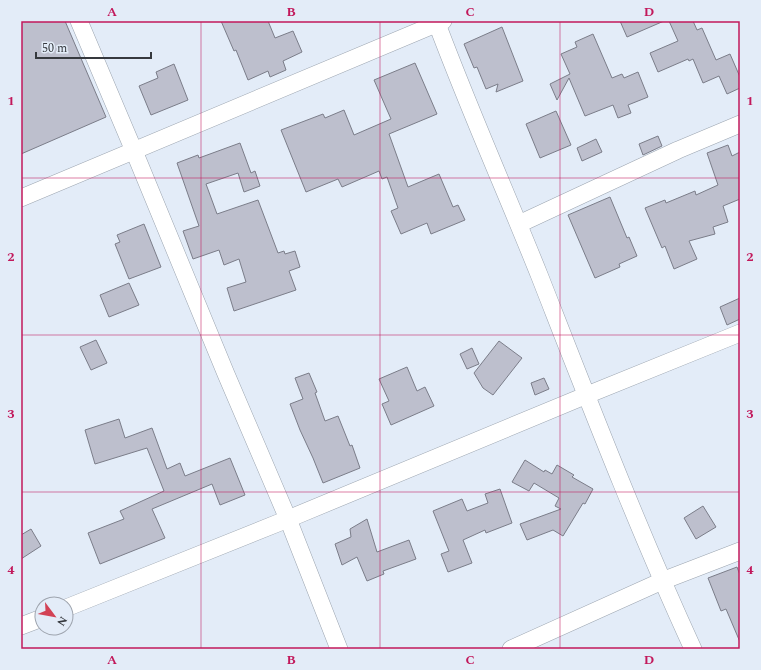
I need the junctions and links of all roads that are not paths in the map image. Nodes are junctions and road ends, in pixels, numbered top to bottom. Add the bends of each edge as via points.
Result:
1 (78, 21) edge
2 (439, 22) edge
3 (740, 124) edge
4 (134, 151) junction
5 (21, 198) edge
6 (519, 224) junction
7 (740, 334) edge
8 (587, 395) junction
9 (288, 519) junction
10 (740, 551) edge
11 (662, 581) junction
12 (74, 605) edge
13 (34, 621) edge
14 (21, 626) edge
15 (339, 649) edge
16 (511, 649) edge
17 (694, 649) edge

1 - 4 street
2 - 4 street
2 - 6 street via 485,145
3 - 6 street
4 - 5 street
4 - 9 street
6 - 8 street
7 - 8 street
8 - 9 street
8 - 11 street
9 - 12 street
9 - 15 street
10 - 11 street
11 - 16 street
11 - 17 street
13 - 14 street

